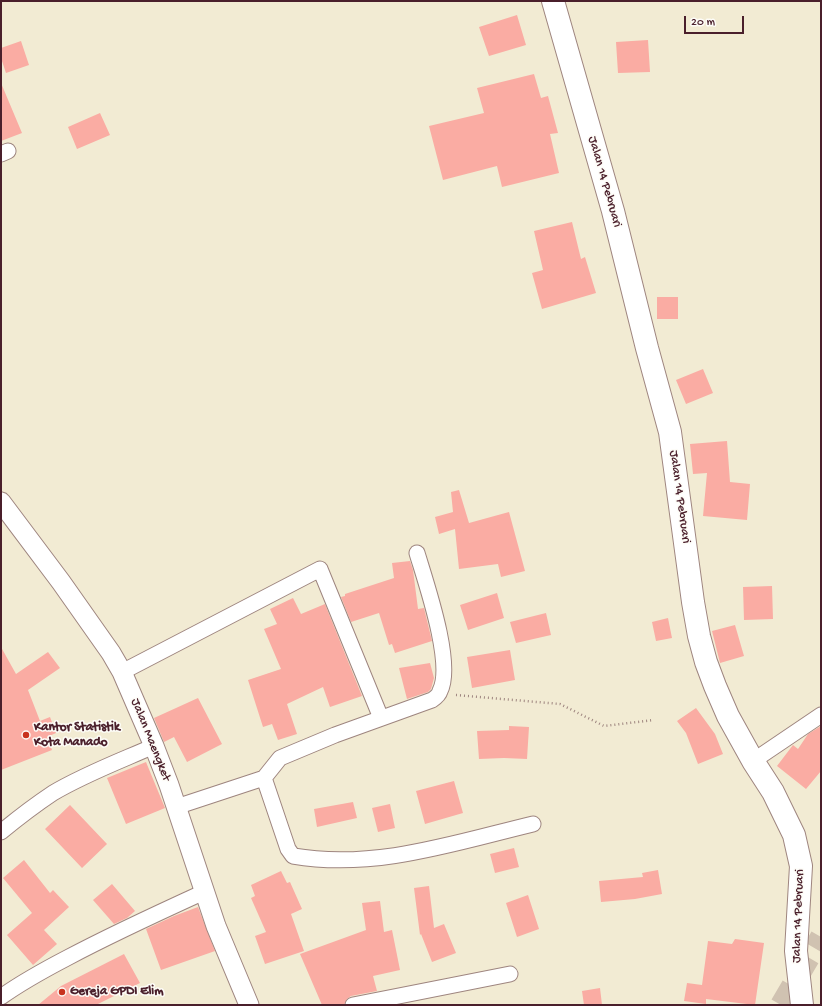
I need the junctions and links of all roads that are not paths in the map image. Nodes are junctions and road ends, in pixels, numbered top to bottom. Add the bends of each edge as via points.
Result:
1 (553, 1) edge
2 (1, 502) edge
3 (417, 553) dead end
4 (122, 672) junction
5 (821, 716) edge
6 (380, 718) junction
7 (154, 746) junction
8 (753, 761) junction
9 (264, 778) junction
10 (176, 807) junction
11 (533, 824) dead end
12 (1, 832) edge
13 (204, 892) junction
14 (510, 974) dead end
15 (1, 997) edge
16 (801, 997) edge
17 (249, 1005) edge
18 (353, 1005) edge

1 - 8 main road, Jalan 14 Pebruari via 613,211 670,432 693,602 704,656 728,716
2 - 4 street, Jalan Maengket via 65,588
3 - 6 street via 443,652 440,693 432,700
4 - 6 street via 320,569
4 - 7 street, Jalan Maengket
5 - 8 street
6 - 9 street via 280,758
7 - 10 street, Jalan Maengket
7 - 12 street via 79,779 54,793 18,817
8 - 16 main road, Jalan 14 Pebruari via 774,792 794,835 799,853 801,866 796,951
9 - 10 street
9 - 11 street via 288,849 293,856 351,860 399,856
10 - 13 street, Jalan Maengket
13 - 15 street via 86,948
13 - 17 street, Jalan Maengket
14 - 18 street

